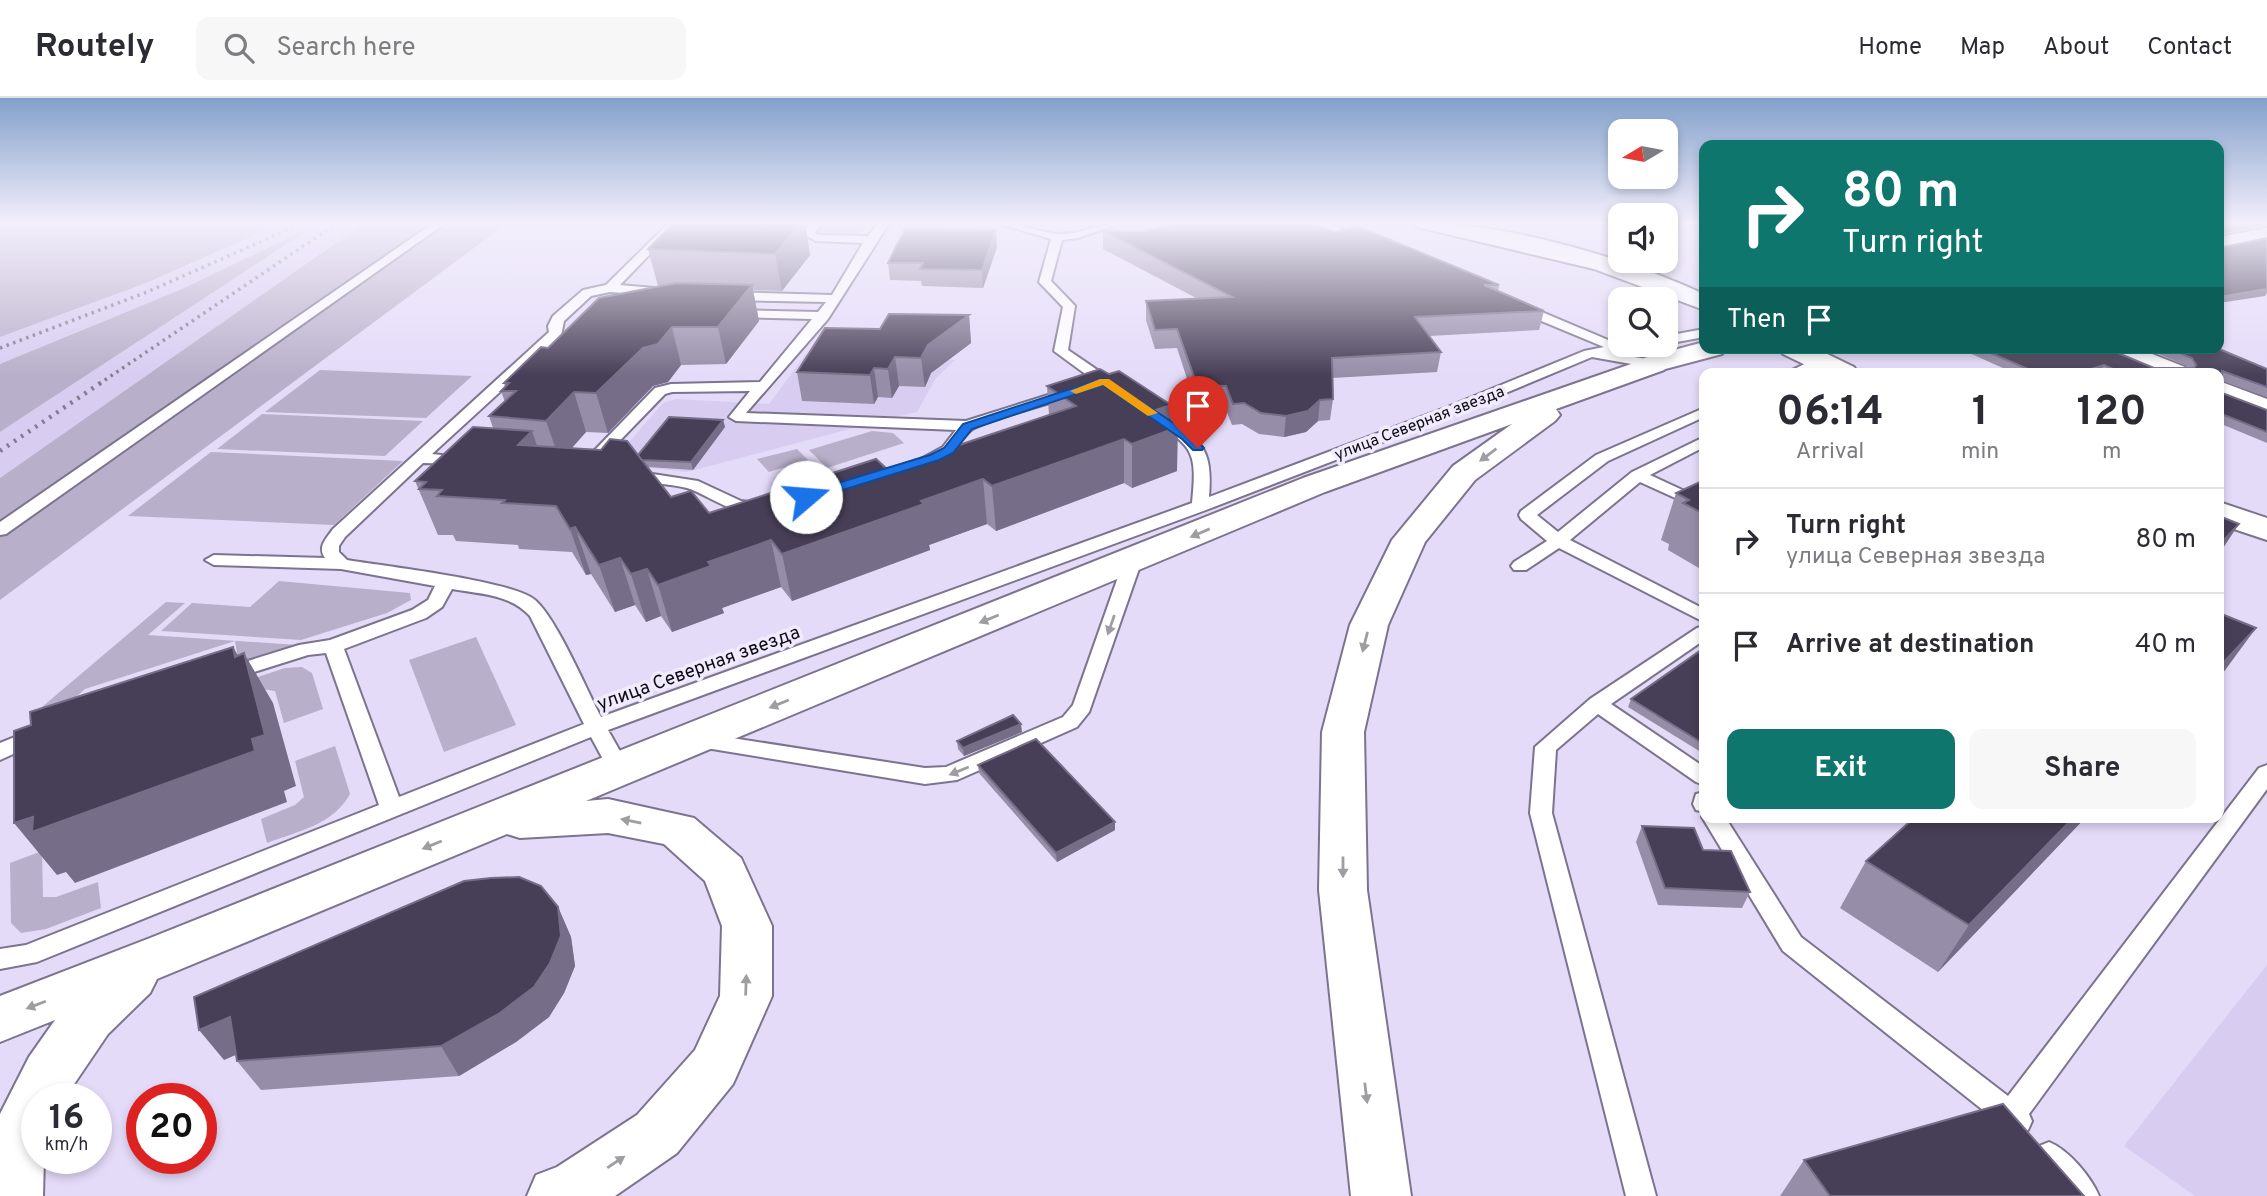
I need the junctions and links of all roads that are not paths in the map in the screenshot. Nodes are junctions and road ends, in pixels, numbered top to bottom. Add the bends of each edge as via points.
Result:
1 (368, 273) edge
2 (625, 273) edge
3 (851, 273) edge
4 (1047, 273) edge
5 (1637, 273) edge
6 (610, 288) junction
7 (678, 295) edge
8 (718, 296) edge
9 (836, 299) junction
10 (1505, 301) edge
11 (1699, 301) edge
12 (726, 313) edge
13 (823, 316) junction
14 (1699, 334) edge
15 (1608, 337) edge
16 (1678, 340) edge
17 (1678, 348) edge
18 (1699, 348) edge
19 (1608, 352) edge
20 (1608, 352) edge
21 (1589, 354) junction
22 (1805, 354) edge
23 (2128, 354) edge
24 (1626, 357) edge
25 (1633, 357) edge
26 (1832, 368) edge
27 (2163, 368) edge
28 (764, 386) junction
29 (2224, 392) edge
30 (1145, 409) edge
31 (2267, 409) edge
32 (1699, 414) edge
33 (967, 426) junction
34 (1699, 444) edge
35 (419, 458) junction
36 (475, 462) edge
37 (909, 465) edge
38 (1638, 475) junction
39 (1699, 504) edge
40 (781, 505) edge
41 (1200, 506) junction
42 (2224, 514) edge
43 (0, 530) edge
44 (2267, 530) edge
45 (1558, 541) junction
46 (1133, 560) junction
47 (214, 561) dead end
48 (341, 564) junction
49 (1520, 566) dead end
50 (447, 582) junction
51 (1699, 613) edge
52 (1699, 635) edge
53 (333, 646) junction
54 (206, 681) edge
55 (1597, 704) junction
56 (62, 727) edge
57 (596, 727) junction
58 (694, 738) junction
59 (0, 753) edge
60 (619, 769) junction
61 (2267, 773) edge
62 (1699, 774) edge
63 (392, 810) junction
64 (1717, 823) edge
65 (474, 828) junction
66 (168, 953) junction
67 (0, 959) edge
68 (0, 1019) edge
69 (2012, 1114) junction
70 (13, 1196) edge
71 (557, 1196) edge
72 (1381, 1196) edge
73 (1641, 1196) edge
74 (2084, 1196) edge

1 - 43 lane
2 - 6 lane
3 - 9 lane
4 - 33 lane via 1045,282 1069,306 1061,351 1110,385
5 - 11 main road
6 - 7 lane
6 - 35 lane via 587,293 558,319 555,326 563,332
8 - 9 lane
9 - 13 lane
10 - 15 lane
12 - 13 lane
13 - 28 lane
14 - 16 lane, улица Северная звезда
17 - 18 main road
19 - 21 lane, улица Северная звезда
20 - 21 lane
21 - 41 lane, улица Северная звезда
22 - 26 main road
23 - 27 main road
24 -> 46 main road via 1477,425 1314,485
25 -> 72 main road via 1590,390 1532,421 1464,473 1409,540 1369,625 1343,732 1343,890
28 - 33 lane via 736,416
28 - 40 lane via 660,391 598,471 692,484 738,506
29 - 31 main road
30 - 41 lane via 1198,448 1203,462
32 - 45 lane via 1602,458 1527,515
33 - 37 lane via 948,450
34 - 38 lane
35 - 36 lane
35 - 48 lane via 339,533 330,553
38 - 39 lane
38 - 45 lane
41 - 57 lane, улица Северная звезда
42 - 44 main road
45 - 49 lane
45 - 51 lane
46 -> 58 main road
46 -> 58 lane via 1082,707 1070,722 949,775 925,776
47 - 48 lane, улица Северная звезда
48 - 50 lane, улица Северная звезда
50 - 53 lane via 435,603 419,614
50 - 57 lane, улица Северная звезда via 508,593 527,602 538,614
52 - 55 lane
53 - 54 lane via 306,649
53 - 63 lane
55 - 62 lane
55 - 73 lane via 1546,747 1541,813
56 - 59 lane
57 - 60 lane
57 - 63 lane
58 - 60 main road
60 - 65 main road
61 - 69 lane
63 - 67 lane via 28,955
64 - 69 lane via 1792,944
65 -> 66 main road
71 -> 65 main road via 657,1135 714,1067 746,996 747,926 724,871 678,830 608,816 540,818
66 -> 68 main road
66 - 70 main road via 114,991 67,1034 25,1091 3,1149
69 - 74 lane

